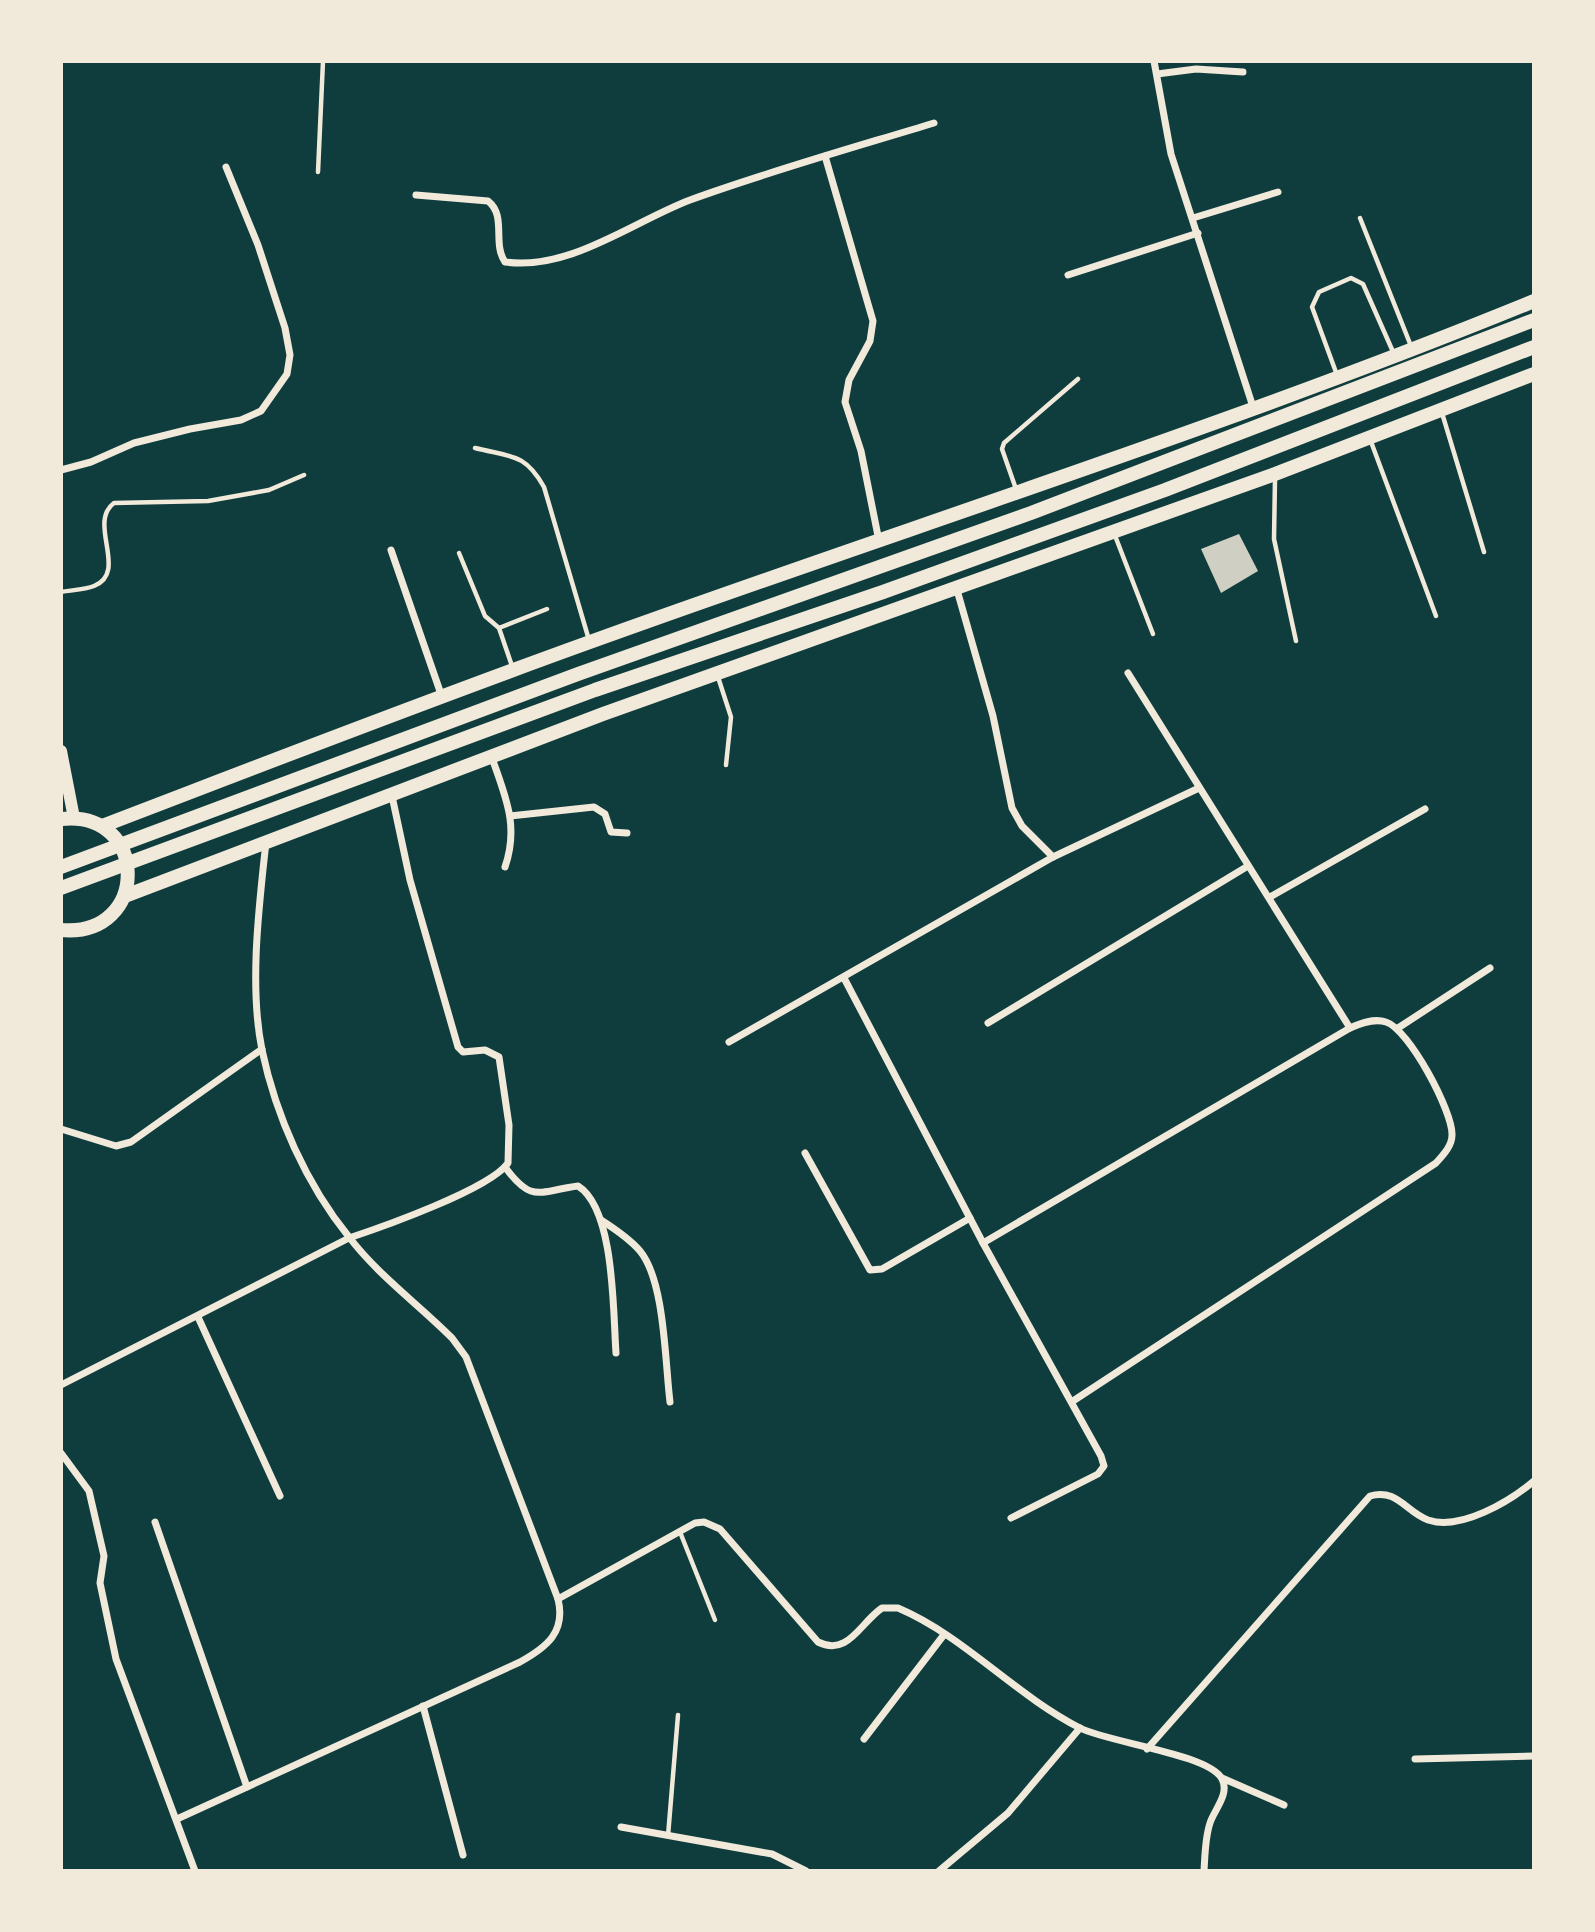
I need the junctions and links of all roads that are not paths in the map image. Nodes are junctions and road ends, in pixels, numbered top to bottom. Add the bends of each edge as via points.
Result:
1 (323, 61) edge
2 (1154, 61) edge
3 (1243, 72) dead end
4 (1157, 74) junction
5 (934, 123) dead end
6 (825, 156) junction
7 (226, 167) dead end
8 (318, 172) dead end
9 (1278, 192) dead end
10 (416, 195) dead end
11 (1193, 218) junction
12 (1360, 218) dead end
13 (1198, 233) junction
14 (1068, 275) dead end
15 (1534, 301) edge
16 (1534, 320) edge
17 (1534, 347) edge
18 (1413, 351) junction
19 (1395, 358) junction
20 (1534, 374) edge
21 (1078, 379) dead end
22 (1339, 379) junction
23 (1255, 411) junction
24 (1441, 412) junction
25 (1370, 438) junction
26 (475, 448) dead end
27 (61, 470) edge
28 (1275, 474) junction
29 (304, 475) dead end
30 (1017, 493) junction
31 (1114, 533) junction
32 (880, 542) junction
33 (390, 550) dead end
34 (1484, 552) dead end
35 (459, 553) dead end
36 (957, 590) junction
37 (61, 592) edge
38 (547, 610) dead end
39 (1436, 616) dead end
40 (499, 628) junction
41 (1153, 634) dead end
42 (1296, 641) dead end
43 (590, 642) junction
44 (513, 671) junction
45 (717, 673) junction
46 (1128, 673) dead end
47 (442, 697) junction
48 (61, 751) edge
49 (492, 758) junction
50 (726, 765) dead end
51 (1199, 788) junction
52 (392, 796) junction
53 (1425, 809) dead end
54 (510, 816) junction
55 (67, 818) edge
56 (102, 826) junction
57 (627, 833) dead end
58 (266, 841) junction
59 (1053, 857) junction
60 (1248, 866) junction
61 (61, 867) edge
62 (505, 867) dead end
63 (61, 888) edge
64 (125, 896) junction
65 (1270, 898) junction
66 (61, 930) edge
67 (1490, 968) dead end
68 (844, 978) junction
69 (988, 1023) dead end
70 (1350, 1028) junction
71 (1398, 1028) junction
72 (729, 1042) dead end
73 (262, 1049) junction
74 (61, 1129) edge
75 (805, 1153) dead end
76 (505, 1167) junction
77 (970, 1218) junction
78 (601, 1220) junction
79 (349, 1238) junction
80 (983, 1243) junction
81 (198, 1317) junction
82 (616, 1353) dead end
83 (61, 1385) edge
84 (1073, 1401) junction
85 (670, 1402) dead end
86 (61, 1453) edge
87 (1534, 1481) edge
88 (280, 1496) dead end
89 (1012, 1518) dead end
90 (155, 1522) dead end
91 (680, 1531) junction
92 (558, 1599) junction
93 (715, 1620) dead end
94 (943, 1636) junction
95 (424, 1706) junction
96 (678, 1715) dead end
97 (1080, 1728) junction
98 (864, 1739) dead end
99 (1147, 1749) junction
100 (1534, 1756) edge
101 (1415, 1759) dead end
102 (1222, 1778) junction
103 (247, 1787) junction
104 (1284, 1805) dead end
105 (177, 1819) junction
106 (621, 1827) dead end
107 (668, 1836) junction
108 (463, 1855) dead end
109 (195, 1871) edge
110 (806, 1871) edge
111 (939, 1871) edge
112 (1204, 1871) edge

1 - 8 lane
2 - 4 street
3 - 4 street via 1196,69
4 - 11 street via 1171,154
5 - 6 street
6 - 10 street via 689,201 562,257 538,262 505,262 498,252 495,206 488,201
6 - 32 street via 873,321 870,341 849,380 845,402 861,450
7 - 27 street via 285,328 290,355 287,374 261,411 241,420 134,443
9 - 11 street
11 - 13 street
12 - 18 lane
13 - 14 street
13 - 23 street
15 - 18 main road
16 - 61 main road via 1031,513 578,674
17 - 63 main road via 1165,490 488,730
18 - 19 main road
19 - 22 main road
19 - 22 lane via 1363,284 1351,278 1319,292 1312,307
20 - 24 main road
21 - 30 lane via 1004,443
22 - 23 main road
23 - 30 main road
24 - 25 main road
24 - 34 lane
25 - 28 main road
25 - 39 lane
26 - 43 lane via 532,466 544,487
28 - 31 main road
28 - 42 lane via 1274,539
29 - 37 lane via 269,490 208,501 114,503 104,517 109,561 103,579 95,586
30 - 32 main road
31 - 36 main road
31 - 41 lane
32 - 43 main road
33 - 47 street
35 - 40 lane via 485,616
36 - 45 main road
36 - 59 street via 993,716 1012,808 1022,826
38 - 40 lane
40 - 44 lane
43 - 44 main road
44 - 47 main road
45 - 49 main road
45 - 50 lane via 730,717
46 - 51 street
47 - 56 main road
48 - 55 main road
49 - 52 main road
49 - 54 street
51 - 59 street
51 - 60 street
52 - 58 main road
52 - 76 street via 410,880 458,1047 463,1052 485,1050 499,1056 509,1125
53 - 65 street
54 - 57 street via 594,807 605,814 611,832
54 - 62 street via 513,832
55 - 56 main road
56 - 64 main road via 126,857 129,880
58 - 64 main road
58 - 73 street via 257,1000
59 - 68 street
60 - 65 street
60 - 69 street
64 - 66 main road via 105,921 76,931
65 - 70 street
67 - 71 street
68 - 72 street
68 - 77 street
70 - 71 street via 1375,1020
70 - 80 street
71 - 84 street via 1410,1042 1448,1116 1450,1144 1436,1163
73 - 74 street via 131,1142 116,1146
73 - 79 street via 303,1167
75 - 77 street via 870,1270 882,1269
76 - 78 street via 519,1187 531,1193 578,1186
76 - 79 street via 397,1223
77 - 80 street
78 - 82 street
78 - 85 street via 630,1241 648,1265
79 - 81 street
79 - 92 street via 466,1357
80 - 84 street
81 - 83 street
81 - 88 street
84 - 89 street via 1104,1466 1098,1474
86 - 105 street via 89,1491 104,1556 100,1583 109,1635
87 - 99 street via 1487,1511 1443,1522 1427,1520 1389,1494 1370,1496
90 - 103 street
91 - 92 street
91 - 93 lane
91 - 94 street via 705,1522 720,1529 818,1642 827,1646 843,1644 875,1613 890,1606
92 - 95 street via 559,1628 542,1650
94 - 97 street
94 - 98 street
95 - 103 street
95 - 108 street
96 - 107 lane
97 - 99 street
97 - 111 street via 1008,1813
99 - 102 street via 1204,1763
100 - 101 street
102 - 104 street
102 - 112 street via 1224,1794 1209,1824
103 - 105 street
105 - 109 street
106 - 107 street
107 - 110 street via 772,1854

